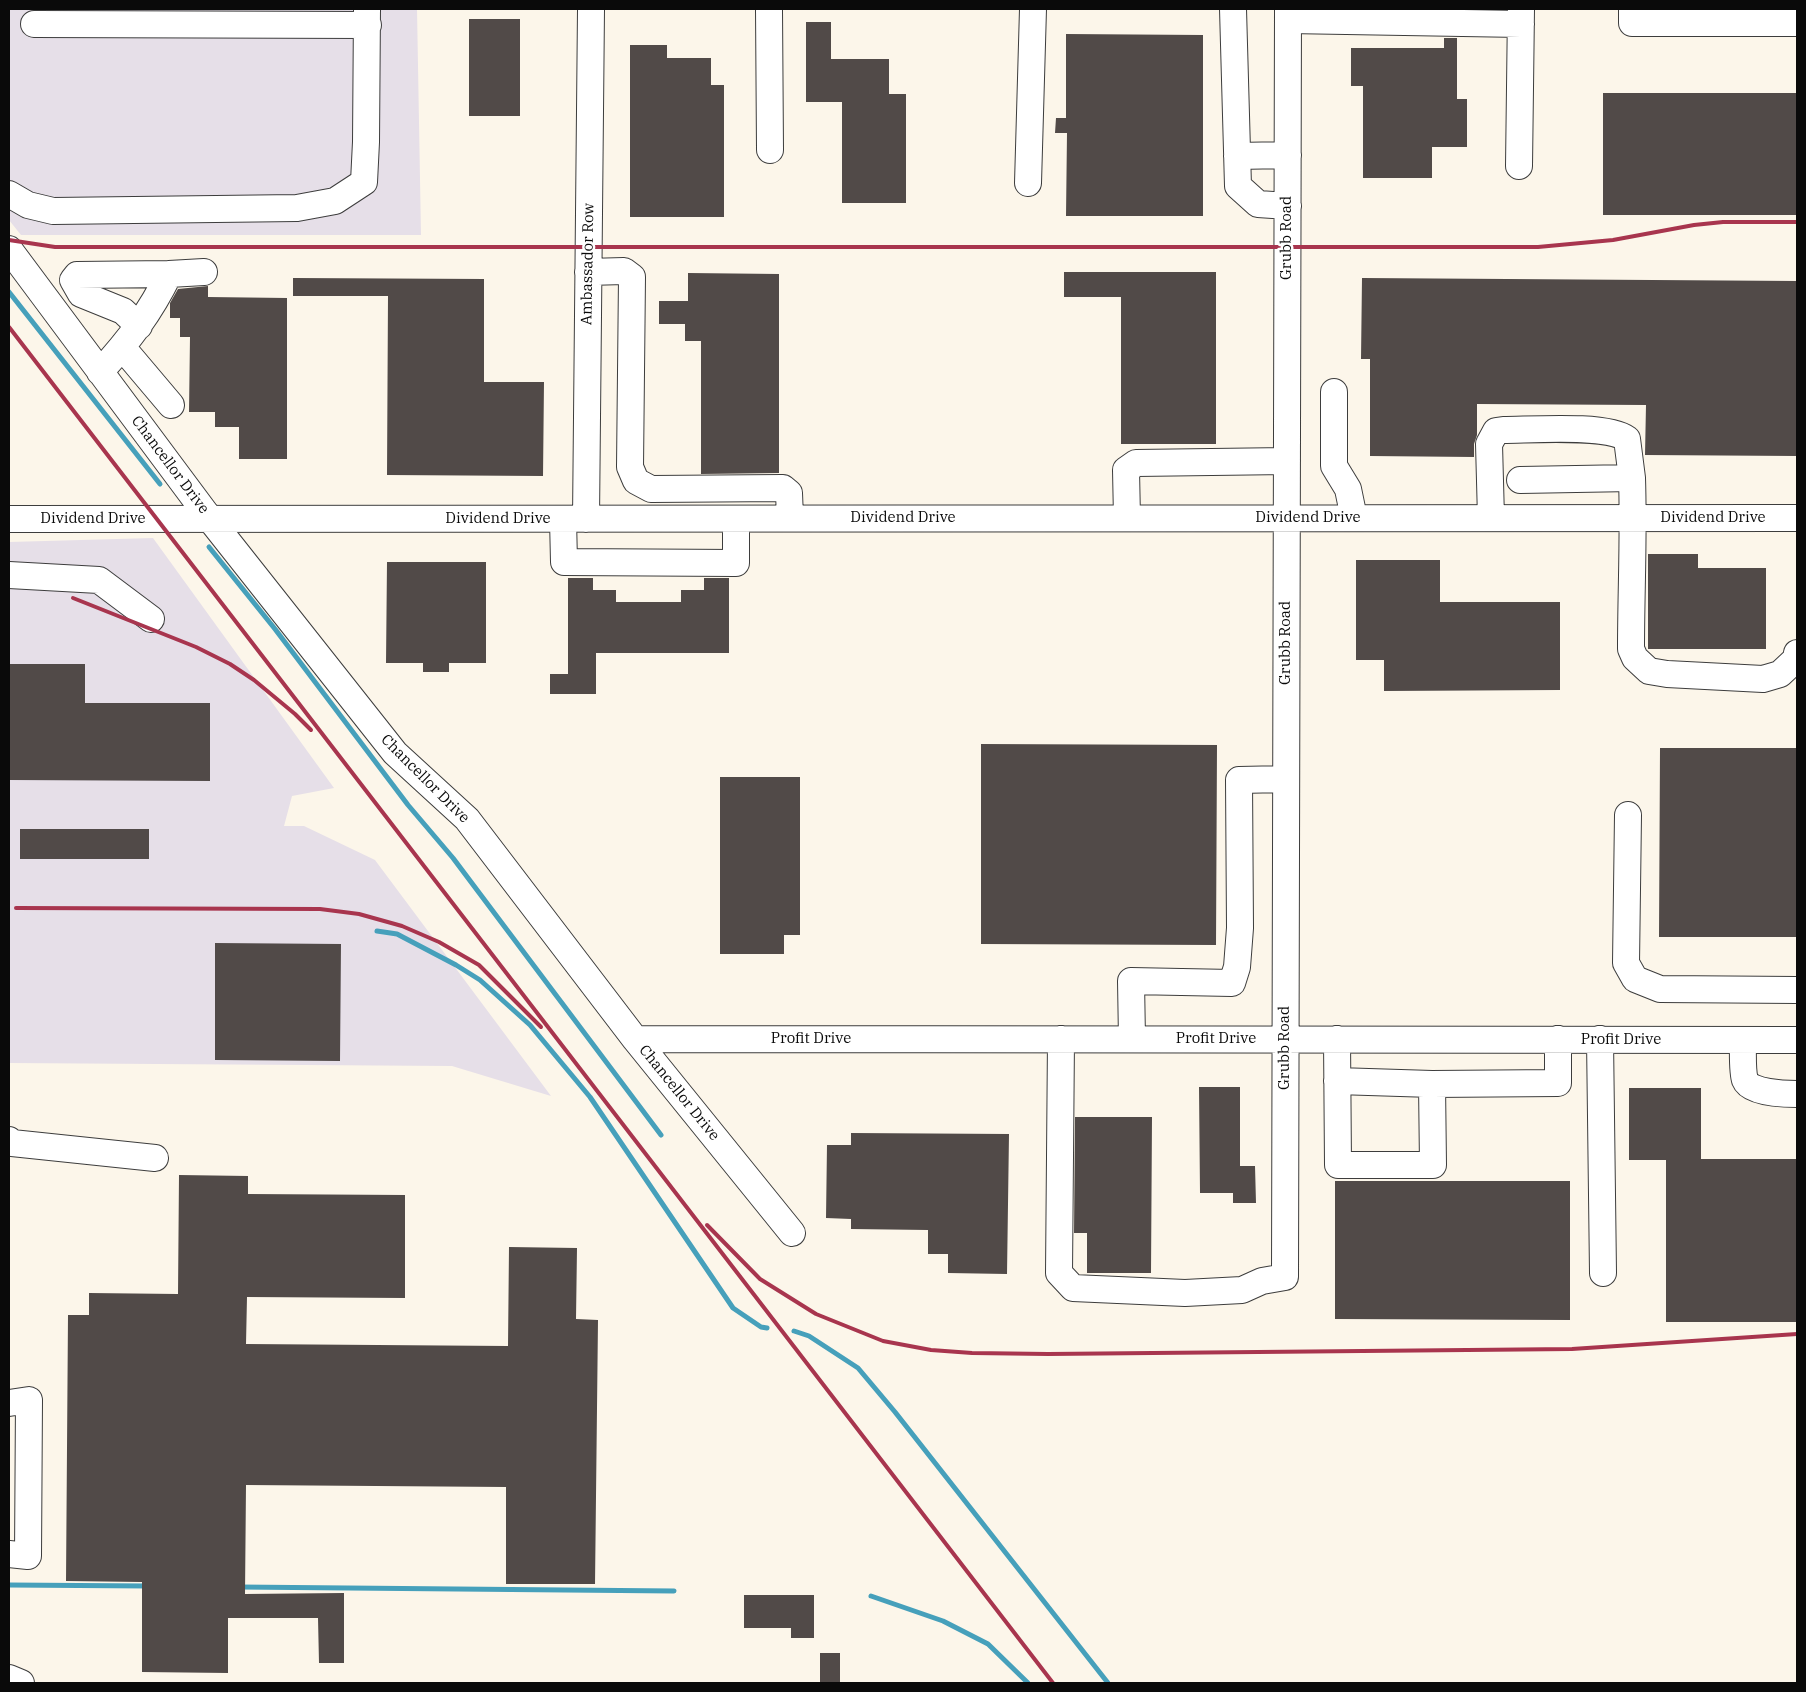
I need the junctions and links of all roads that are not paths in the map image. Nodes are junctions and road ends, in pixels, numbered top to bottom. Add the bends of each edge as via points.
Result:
1 (591, 9) edge
2 (769, 9) edge
3 (1033, 9) edge
4 (1233, 9) edge
5 (1632, 9) edge
6 (1288, 14) edge
7 (1521, 16) edge
8 (367, 17) edge
9 (1797, 23) edge
10 (34, 24) dead end
11 (770, 150) dead end
12 (1288, 155) junction
13 (1237, 156) junction
14 (1519, 166) dead end
15 (1028, 183) dead end
16 (9, 194) edge
17 (1288, 206) junction
18 (9, 250) edge
19 (204, 272) dead end
20 (588, 272) junction
21 (169, 274) junction
22 (139, 326) junction
23 (122, 347) junction
24 (100, 372) junction
25 (1334, 392) dead end
26 (171, 405) dead end
27 (587, 423) junction
28 (630, 424) junction
29 (1287, 461) junction
30 (1632, 478) junction
31 (1520, 480) dead end
32 (651, 489) junction
33 (790, 518) junction
34 (1127, 518) junction
35 (1286, 518) junction
36 (1354, 518) junction
37 (1491, 518) junction
38 (1634, 518) junction
39 (1797, 518) edge
40 (9, 519) edge
41 (210, 519) junction
42 (574, 519) junction
43 (652, 519) junction
44 (736, 519) junction
45 (9, 575) edge
46 (151, 619) dead end
47 (1797, 653) edge
48 (1286, 779) junction
49 (1628, 815) dead end
50 (1797, 990) edge
51 (635, 1039) junction
52 (1061, 1039) junction
53 (1132, 1039) junction
54 (1285, 1039) junction
55 (1337, 1039) junction
56 (1558, 1040) junction
57 (1600, 1040) junction
58 (1743, 1040) junction
59 (1797, 1040) edge
60 (1337, 1081) junction
61 (1432, 1084) junction
62 (1797, 1094) edge
63 (9, 1140) edge
64 (155, 1158) dead end
65 (792, 1233) dead end
66 (1603, 1273) dead end
67 (9, 1403) edge
68 (9, 1554) edge
69 (9, 1678) edge
70 (21, 1683) edge

1 - 20 street, Ambassador Row
2 - 11 street
3 - 15 street
4 - 13 street
5 - 9 street via 1632,23
6 - 7 street
6 - 12 street, Grubb Road
7 - 14 street
8 - 10 street
8 - 16 street via 364,182 335,201 297,208 53,211 28,205
12 - 13 street
12 - 17 street, Grubb Road
13 - 17 street via 1238,186 1258,204
17 - 29 street, Grubb Road
18 - 24 street, Chancellor Drive
19 - 21 street
20 - 27 street, Ambassador Row
20 - 28 street via 624,271 632,277
21 - 22 street
21 - 22 street via 77,275 73,280 81,294 123,311
22 - 23 street
23 - 24 street
23 - 26 street
24 - 41 street, Chancellor Drive
25 - 36 street via 1334,466 1348,489
27 - 28 street
27 - 42 street, Ambassador Row
28 - 32 street via 630,467 636,481
29 - 34 street via 1136,463 1126,470
29 - 35 street, Grubb Road
30 - 31 street
30 - 37 street via 1627,439 1621,434 1602,430 1496,431 1489,444
30 - 38 street
32 - 33 street via 783,488 789,493
32 - 43 street
33 - 34 street, Dividend Drive
33 - 44 street, Dividend Drive
34 - 35 street, Dividend Drive
35 - 36 street, Dividend Drive
35 - 48 street, Grubb Road
36 - 37 street, Dividend Drive
37 - 38 street, Dividend Drive
38 - 39 street, Dividend Drive
38 - 47 street via 1631,648 1635,658 1649,671 1763,679 1780,674 1796,659
40 - 41 street, Dividend Drive
41 - 42 street, Dividend Drive
41 - 51 street, Chancellor Drive via 394,753 467,819
42 - 43 street, Dividend Drive
42 - 44 street, Ambassador Row via 564,562 736,563
43 - 44 street, Dividend Drive
45 - 46 street via 99,580
48 - 53 street via 1240,780 1240,928 1238,967 1232,983 1131,981
48 - 54 street, Grubb Road
49 - 50 street via 1626,963 1636,979 1660,989
51 - 52 street, Profit Drive
51 - 65 street, Chancellor Drive
52 - 53 street, Profit Drive
52 - 54 street, Grubb Road via 1059,1273 1073,1288 1186,1294 1242,1290 1284,1278
53 - 54 street, Profit Drive
54 - 55 street, Profit Drive
55 - 56 street, Profit Drive
55 - 60 street
56 - 57 street, Profit Drive
56 - 61 street via 1558,1084
57 - 58 street, Profit Drive
57 - 66 street
58 - 59 street, Profit Drive
58 - 62 street via 1744,1079 1748,1085 1756,1090
60 - 61 street
60 - 61 street via 1338,1165 1433,1166
63 - 64 street via 12,1143
67 - 68 street via 29,1400 28,1556
69 - 70 street

